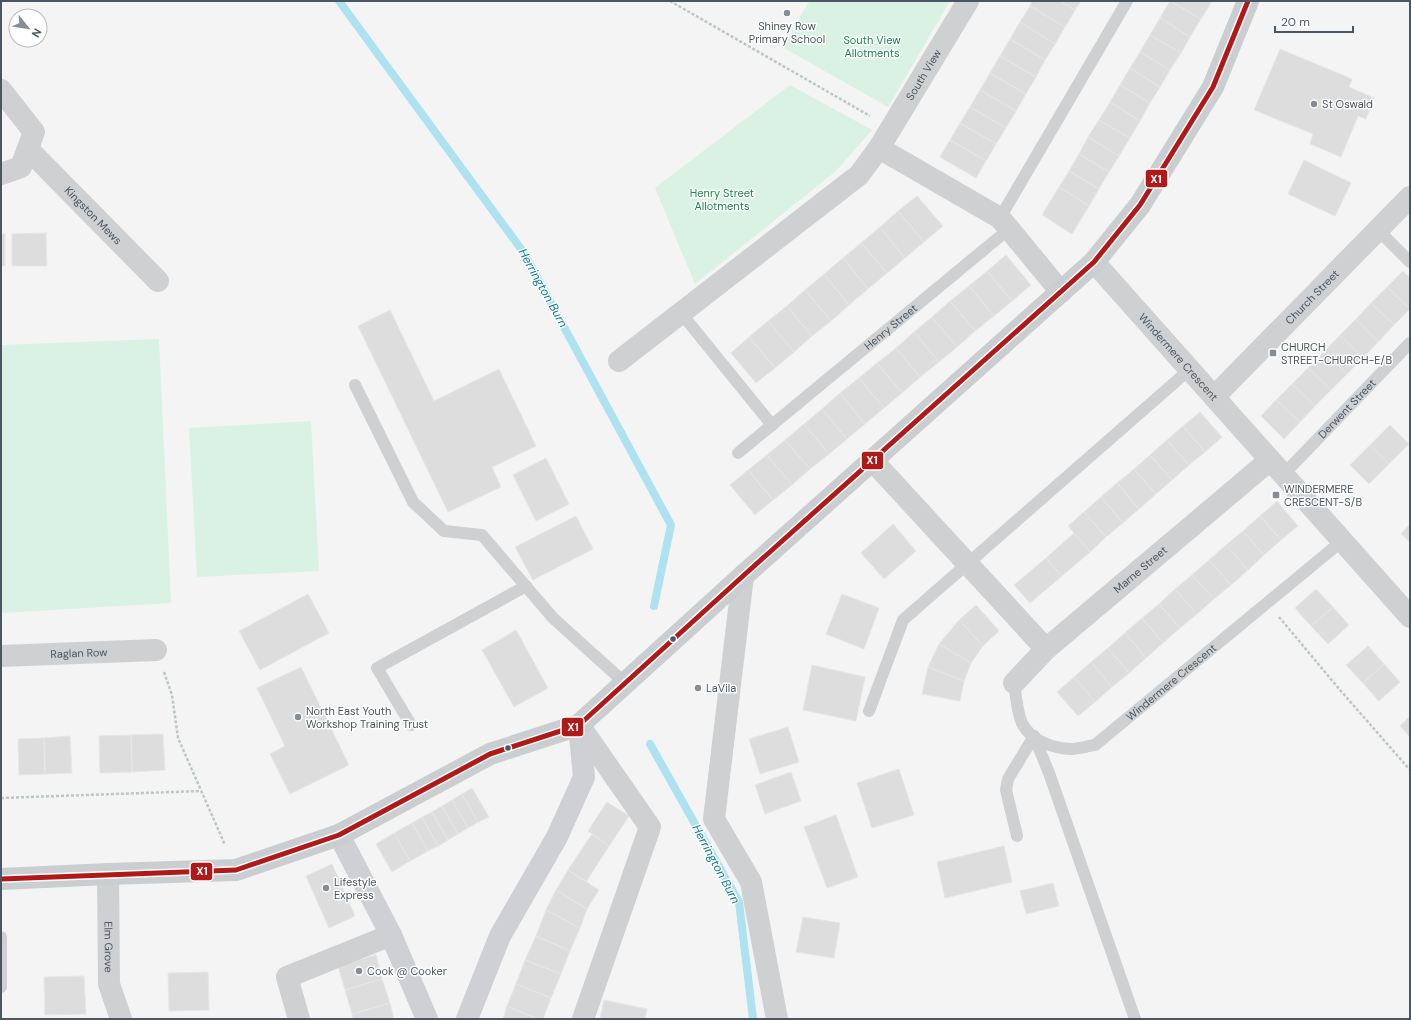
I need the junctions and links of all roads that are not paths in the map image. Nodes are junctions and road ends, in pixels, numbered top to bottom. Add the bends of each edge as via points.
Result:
1 (968, 1) edge
2 (1127, 1) edge
3 (1248, 1) edge
4 (1, 90) edge
5 (879, 148) junction
6 (28, 149) junction
7 (1, 174) edge
8 (1410, 197) edge
9 (1005, 223) junction
10 (1378, 230) junction
11 (1094, 262) junction
12 (1410, 262) edge
13 (158, 281) dead end
14 (1062, 292) junction
15 (681, 313) junction
16 (1410, 343) edge
17 (619, 361) dead end
18 (1190, 370) junction
19 (355, 385) dead end
20 (1214, 397) junction
21 (772, 425) junction
22 (738, 453) dead end
23 (872, 460) junction
24 (1276, 467) junction
25 (1342, 541) junction
26 (967, 563) junction
27 (743, 576) junction
28 (526, 586) junction
29 (1410, 617) edge
30 (1046, 649) junction
31 (156, 650) road end
32 (1, 656) edge
33 (625, 683) junction
34 (1014, 683) joint
35 (870, 710) dead end
36 (411, 725) dead end
37 (580, 725) junction
38 (1034, 736) junction
39 (339, 835) junction
40 (1017, 836) dead end
41 (108, 874) junction
42 (1, 879) edge
43 (391, 935) junction
44 (1, 937) edge
45 (1, 987) edge
46 (121, 1019) edge
47 (299, 1019) edge
48 (427, 1019) edge
49 (467, 1019) edge
50 (583, 1019) edge
51 (777, 1019) edge
52 (1135, 1019) edge

1 - 5 street, South View
2 - 9 lane
3 - 11 main road via 1213,87 1140,205
4 - 6 street via 34,132
5 - 9 street
5 - 15 street via 859,174
6 - 7 street via 21,167
6 - 13 street, Kingston Mews
8 - 10 street, Church Street
9 - 14 street
9 - 21 lane, Henry Street
10 - 12 lane
10 - 20 street, Church Street
11 - 14 main road
11 - 18 street, Windermere Crescent
14 - 23 main road
15 - 17 street
15 - 21 lane
16 - 24 lane, Derwent Street
18 - 20 street, Windermere Crescent
18 - 26 lane
19 - 28 lane via 413,502 444,531 482,535
20 - 24 street, Windermere Crescent
21 - 22 lane, Henry Street
23 - 26 street
23 - 27 main road
24 - 25 street, Windermere Crescent
24 - 30 street, Marne Street
25 - 29 street, Windermere Crescent
25 - 38 lane, Windermere Crescent via 1095,744 1071,749 1048,745
26 - 30 street
26 - 35 lane via 903,620
27 - 33 main road
27 - 51 street via 714,819 751,882
28 - 33 lane via 553,618
28 - 36 lane via 377,668
30 - 34 street, Marne Street
31 - 32 street, Raglan Row
33 - 37 main road
34 - 38 lane, Windermere Crescent via 1023,725
37 - 39 main road via 490,754
37 - 49 main road via 584,777 557,837 500,936
37 - 50 street via 650,827
38 - 40 lane via 1008,779 1006,790
38 - 52 lane
39 - 41 main road via 236,870
39 - 43 main road
41 - 42 main road
41 - 46 street, Elm Grove via 110,984
43 - 47 street via 287,978
43 - 48 main road
44 - 45 lane

